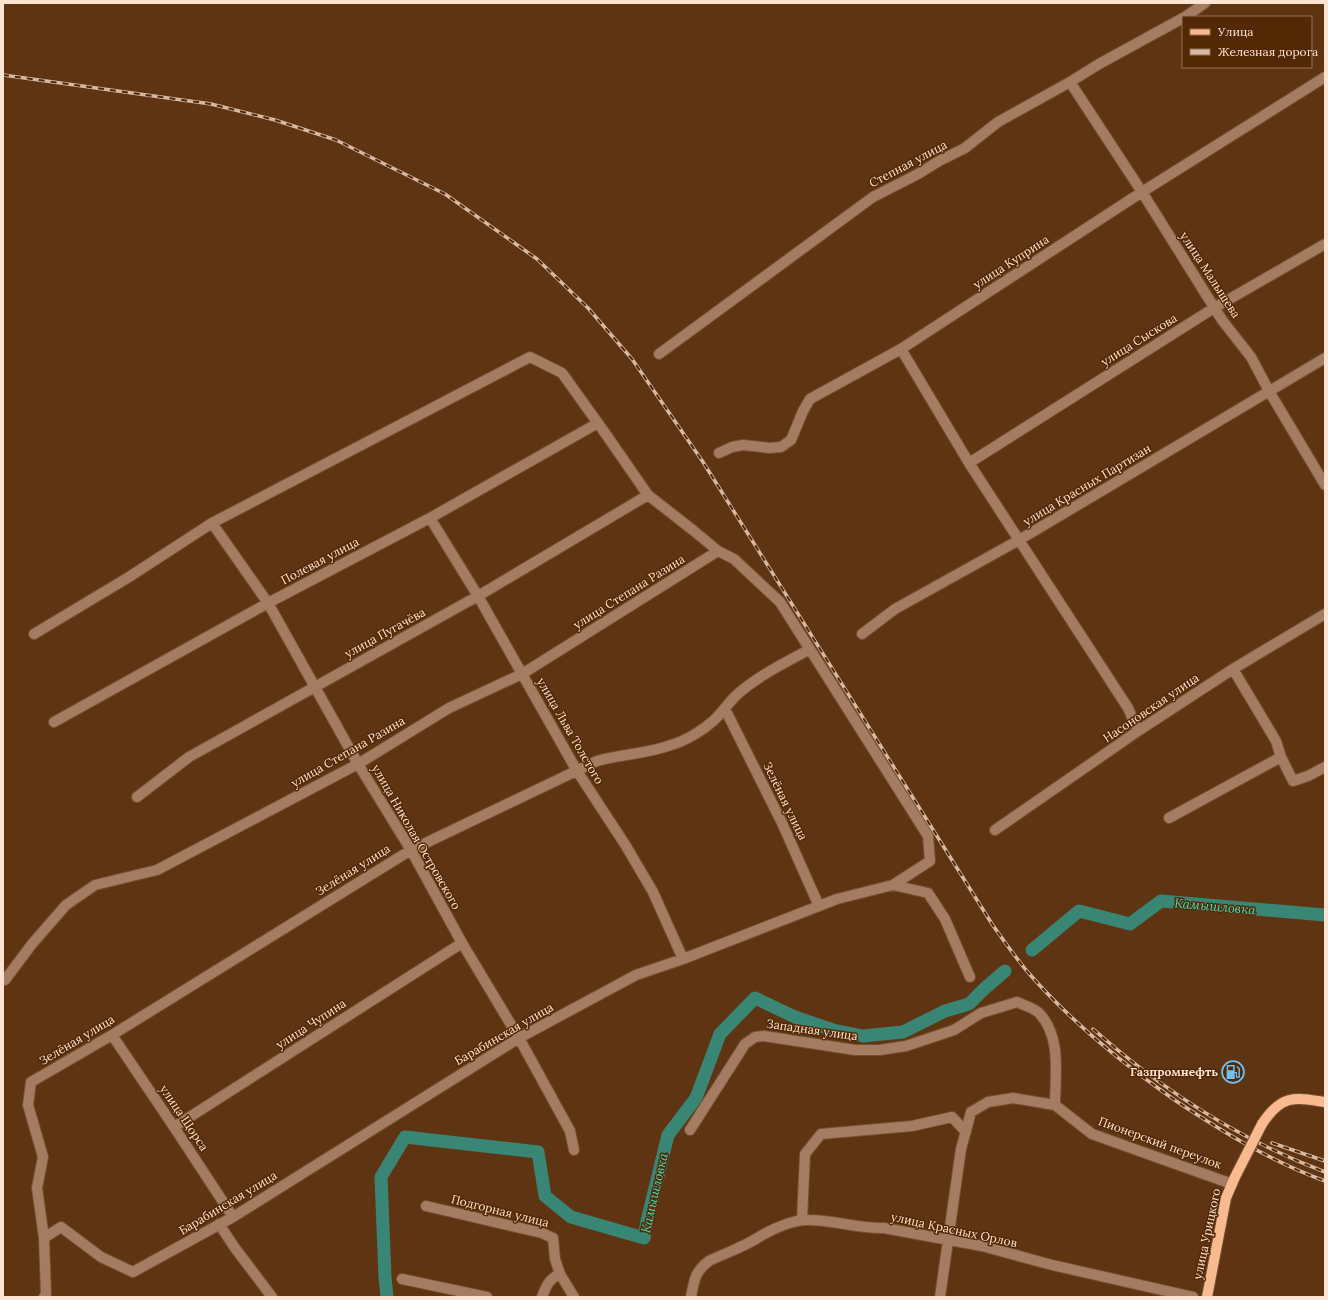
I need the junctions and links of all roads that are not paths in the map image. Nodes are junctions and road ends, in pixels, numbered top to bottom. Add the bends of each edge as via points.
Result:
1 (1205, 3) edge
2 (1187, 16) edge
3 (1182, 19) edge
4 (1325, 77) edge
5 (1070, 82) junction
6 (1142, 192) junction
7 (1325, 244) edge
8 (1214, 308) junction
9 (901, 349) junction
10 (659, 354) dead end
11 (1325, 358) edge
12 (1269, 391) junction
13 (598, 423) junction
14 (719, 453) dead end
15 (969, 463) junction
16 (1325, 485) edge
17 (648, 495) junction
18 (430, 518) junction
19 (212, 523) junction
20 (1019, 540) junction
21 (718, 552) junction
22 (478, 596) junction
23 (268, 603) junction
24 (1325, 614) edge
25 (34, 634) dead end
26 (862, 634) dead end
27 (810, 649) junction
28 (1233, 669) junction
29 (522, 674) junction
30 (315, 687) junction
31 (725, 708) junction
32 (54, 722) dead end
33 (1138, 732) junction
34 (1281, 757) junction
35 (358, 764) junction
36 (1325, 767) edge
37 (577, 771) junction
38 (137, 797) dead end
39 (1169, 818) dead end
40 (995, 830) dead end
41 (411, 850) junction
42 (893, 885) junction
43 (818, 906) junction
44 (462, 943) junction
45 (683, 958) junction
46 (970, 977) dead end
47 (5, 980) dead end
48 (112, 1035) junction
49 (519, 1038) junction
50 (1325, 1102) edge
51 (1055, 1105) junction
52 (174, 1127) junction
53 (690, 1130) dead end
54 (966, 1132) junction
55 (574, 1150) dead end
56 (1234, 1180) junction
57 (426, 1206) dead end
58 (232, 1217) junction
59 (802, 1220) junction
60 (219, 1224) junction
61 (44, 1238) junction
62 (948, 1241) junction
63 (560, 1274) junction
64 (402, 1279) dead end
65 (44, 1297) edge
66 (272, 1297) edge
67 (487, 1297) edge
68 (542, 1297) edge
69 (574, 1297) edge
70 (691, 1297) edge
71 (940, 1297) edge
72 (1193, 1297) edge
73 (1207, 1297) edge

1 - 2 street, Степная улица
3 - 5 street, Степная улица
4 - 6 street, улица Куприна
5 - 6 street, улица Малышева
5 - 10 street, Степная улица via 998,122 965,148 873,197
6 - 8 street, улица Малышева
6 - 9 street, улица Куприна
7 - 8 street, улица Сыскова
8 - 12 street, улица Малышева via 1251,357
8 - 15 street, улица Сыскова
9 - 14 street, улица Куприна via 810,399 791,440 781,446 770,448 743,444
9 - 15 street
11 - 12 street, улица Красных Партизан
12 - 16 street, улица Малышева
12 - 20 street, улица Красных Партизан
13 - 17 street
13 - 18 street, Полевая улица
13 - 19 street via 562,374 530,357
15 - 20 street
17 - 21 street
17 - 22 street, улица Пугачёва
18 - 22 street, улица Льва Толстого
18 - 23 street, Полевая улица
19 - 23 street, улица Николая Островского
19 - 25 street
20 - 26 street, улица Красных Партизан via 895,609
20 - 33 street via 1128,708
21 - 27 street via 734,559 780,602
21 - 29 street, улица Степана Разина
22 - 29 street, улица Льва Толстого
22 - 30 street, улица Пугачёва
23 - 30 street, улица Николая Островского
23 - 32 street, Полевая улица
24 - 28 street, Насоновская улица
27 - 31 street, Зелёная улица via 757,679 739,692
27 - 42 street via 928,836 930,861
28 - 33 street, Насоновская улица
28 - 34 street via 1276,741
29 - 35 street, улица Степана Разина via 449,708
29 - 37 street, улица Льва Толстого
30 - 35 street, улица Николая Островского
30 - 38 street, улица Пугачёва via 189,757
31 - 37 street, Зелёная улица via 713,722 672,745 641,753 612,756
31 - 43 street, Зелёная улица via 782,823
33 - 40 street, Насоновская улица
34 - 36 street via 1293,781
34 - 39 street
35 - 41 street, улица Николая Островского
35 - 47 street, улица Степана Разина via 157,870 95,885 66,904
37 - 41 street, Зелёная улица
37 - 45 street, улица Льва Толстого via 653,892
41 - 44 street, улица Николая Островского
41 - 48 street, Зелёная улица
42 - 43 street, Барабинская улица
42 - 46 street, Барабинская улица via 928,893 945,919
43 - 45 street, Барабинская улица
44 - 49 street, улица Николая Островского
44 - 52 street, улица Чупина
45 - 49 street, Барабинская улица via 636,975
48 - 52 street, улица Щорса
48 - 61 street, Зелёная улица via 31,1082 28,1105 43,1156 38,1188
49 - 55 street, улица Николая Островского via 570,1131
49 - 58 street, Барабинская улица
50 - 56 main road, улица Урицкого, bridge via 1298,1098 1275,1106 1262,1124
51 - 53 street, Западная улица via 1056,1048 1049,1028 1038,1012 1017,1002 981,1013 954,1030 906,1046 880,1050 855,1050 755,1036 745,1044
51 - 54 street, Пионерский переулок via 1013,1098 988,1102 971,1112
51 - 56 street, Пионерский переулок via 1092,1134
52 - 58 street, улица Щорса
54 - 59 street via 952,1117 912,1126 821,1134 806,1154
54 - 62 street via 961,1149
56 - 73 main road, улица Урицкого via 1226,1198
57 - 63 street, Подгорная улица via 542,1232 553,1238 555,1259
58 - 60 street, Барабинская улица
59 - 62 street, улица Красных Орлов via 884,1228
59 - 70 street, улица Красных Орлов via 784,1225 709,1261 697,1273
60 - 61 street, Барабинская улица via 134,1272 100,1257 61,1227
60 - 66 street
61 - 65 street
62 - 71 street
62 - 72 street, улица Красных Орлов via 982,1246 1052,1265
63 - 68 street via 546,1285
63 - 69 street, Подгорная улица
64 - 67 street

